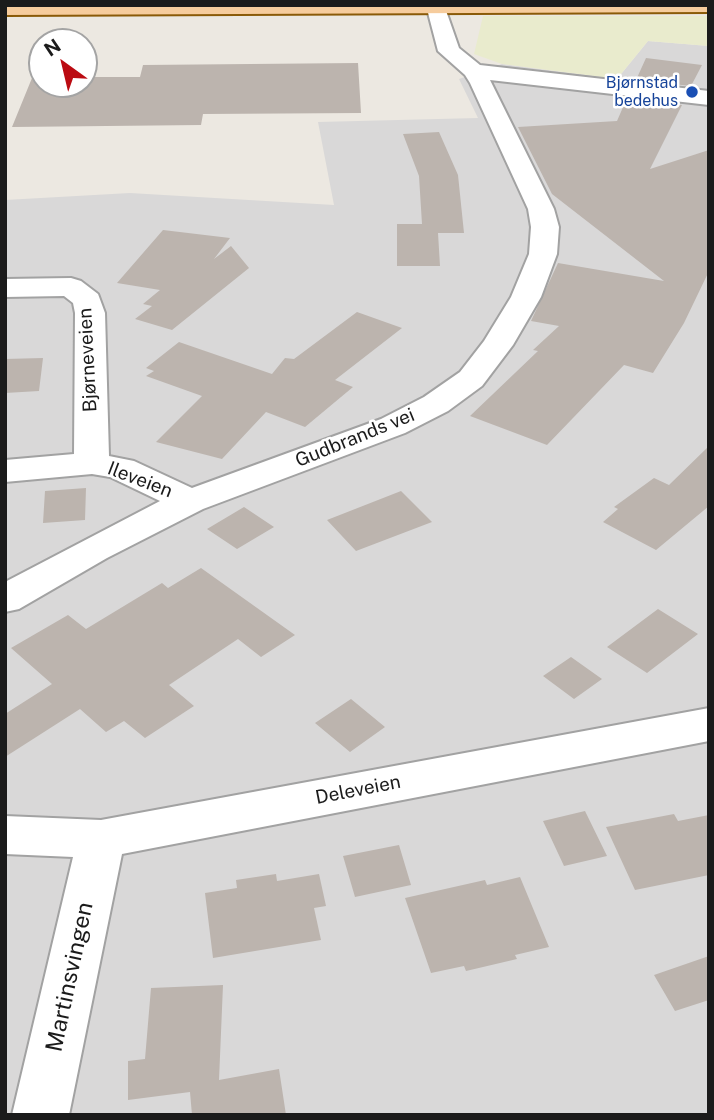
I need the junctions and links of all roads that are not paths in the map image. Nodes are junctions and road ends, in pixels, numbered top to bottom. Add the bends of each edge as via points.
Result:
1 (709, 6) edge
2 (435, 7) edge
3 (5, 9) edge
4 (474, 71) junction
5 (709, 98) edge
6 (5, 288) edge
7 (92, 463) junction
8 (5, 471) edge
9 (190, 501) junction
10 (5, 599) edge
11 (709, 724) edge
12 (5, 835) edge
13 (101, 839) junction
14 (40, 1115) edge

1 - 2 main road
2 - 3 main road
2 - 4 street, Gudbrands vei via 449,51
4 - 5 street
4 - 9 street, Gudbrands vei via 527,177 545,226 543,254 497,345 471,379 393,426
6 - 7 street, Bjørneveien via 71,287 87,300
7 - 8 street, Ileveien
7 - 9 street, Ileveien via 121,469
9 - 10 street, Gudbrands vei
11 - 13 street, Deleveien
12 - 13 street, Deleveien
13 - 14 street, Martinsvingen

